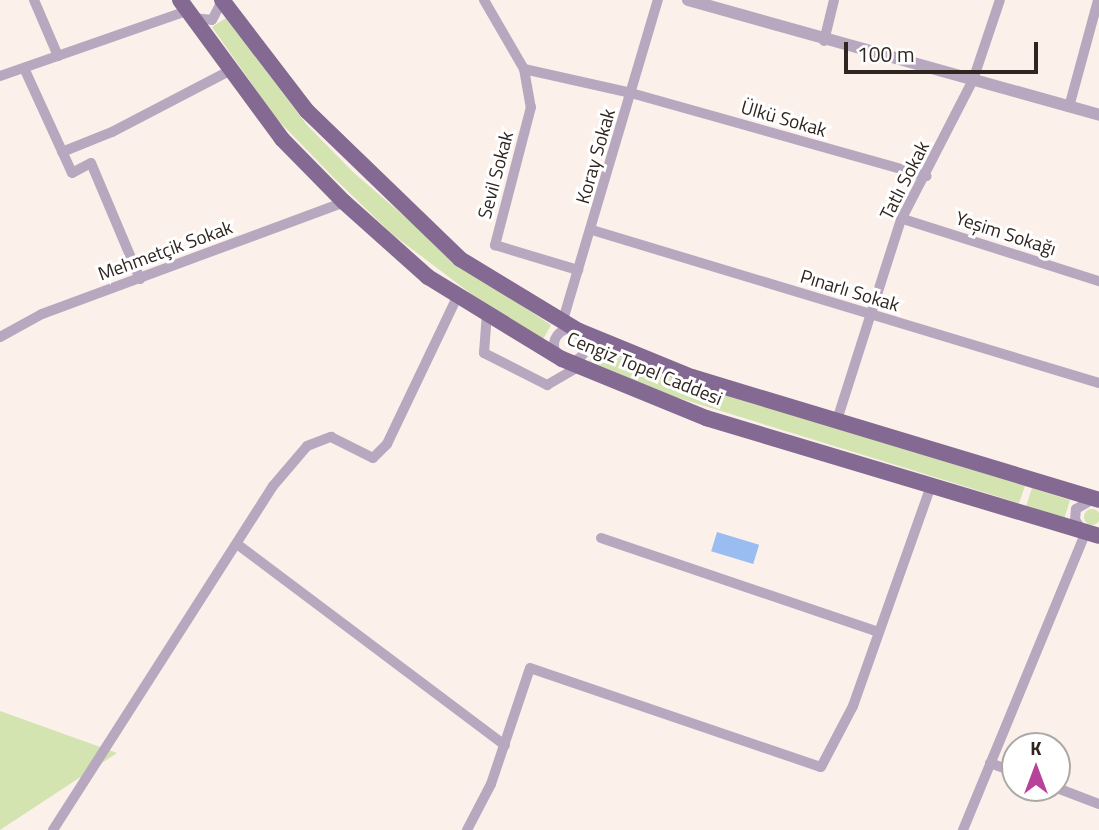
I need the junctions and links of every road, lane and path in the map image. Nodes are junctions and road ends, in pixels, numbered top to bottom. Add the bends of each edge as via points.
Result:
1 (34, 0) edge
2 (222, 0) edge
3 (484, 0) edge
4 (658, 0) edge
5 (688, 0) edge
6 (834, 0) edge
7 (1000, 0) edge
8 (1098, 0) edge
9 (185, 4) edge
10 (824, 41) junction
11 (58, 56) junction
12 (24, 68) junction
13 (524, 69) junction
14 (229, 71) junction
15 (0, 76) edge
16 (973, 80) junction
17 (631, 93) junction
18 (1069, 107) junction
19 (1099, 115) edge
20 (62, 152) junction
21 (927, 176) junction
22 (344, 201) junction
23 (903, 219) junction
24 (592, 230) junction
25 (578, 270) junction
26 (139, 279) junction
27 (1099, 281) edge
28 (458, 295) junction
29 (487, 313) junction
30 (869, 314) junction
31 (563, 320) junction
32 (579, 331) junction
33 (0, 337) edge
34 (562, 359) junction
35 (578, 367) junction
36 (1099, 383) edge
37 (837, 420) junction
38 (931, 486) junction
39 (1097, 500) edge
40 (1095, 533) edge
41 (601, 538) dead end
42 (237, 544) junction
43 (879, 632) junction
44 (505, 745) junction
45 (990, 763) junction
46 (1001, 767) edge
47 (1071, 793) edge
48 (1099, 803) edge
49 (52, 830) edge
50 (467, 830) edge
51 (963, 830) edge

1 - 11 street
2 - 9 street via 220,12 212,20 201,21
2 - 31 main road, Cengiz Topel Caddesi via 307,111 460,259
3 - 13 street
4 - 17 street, Koray Sokak
5 - 10 street
6 - 10 street
7 - 16 street, Tatlı Sokak
8 - 18 street
9 - 11 street
9 - 14 main road, Cengiz Topel Caddesi
10 - 16 street
11 - 12 street
12 - 15 street
12 - 20 street
13 - 17 street, Ülkü Sokak
13 - 25 street, Sevil Sokak via 531,107 495,245
14 - 20 street via 112,132
14 - 22 main road, Cengiz Topel Caddesi via 282,139
16 - 18 street
16 - 21 street, Tatlı Sokak
17 - 21 street, Ülkü Sokak
17 - 24 street, Koray Sokak
18 - 19 street
20 - 26 street via 72,173 91,163
21 - 23 street, Tatlı Sokak
22 - 26 street, Mehmetçik Sokak
22 - 28 main road, Cengiz Topel Caddesi via 428,277
23 - 27 street, Yeşim Sokağı
23 - 30 street, Tatlı Sokak
24 - 25 street, Koray Sokak
24 - 30 street, Pınarlı Sokak
25 - 31 street, Koray Sokak
26 - 33 street, Mehmetçik Sokak via 43,314
28 - 29 main road, Cengiz Topel Caddesi
28 - 42 street via 387,444 373,458 331,437 307,446 274,486
29 - 34 main road, Cengiz Topel Caddesi
29 - 35 street via 485,353 547,385
30 - 36 street, Pınarlı Sokak
30 - 37 street, Tatlı Sokak
31 - 32 main road, Cengiz Topel Caddesi
32 - 34 street via 587,344 584,354 577,360
32 - 34 street via 568,329 555,339 555,350
32 - 37 main road, Cengiz Topel Caddesi via 692,377
34 - 35 main road, Cengiz Topel Caddesi
35 - 38 main road, Cengiz Topel Caddesi via 706,418
37 - 39 main road, Cengiz Topel Caddesi
38 - 40 main road, Cengiz Topel Caddesi
38 - 43 street
39 - 40 street via 1084,501 1075,514 1077,525
40 - 45 street
41 - 43 street
42 - 44 street
42 - 49 street
43 - 44 street via 853,706 821,767 530,668
44 - 50 street
45 - 46 street
45 - 51 street
47 - 48 street

